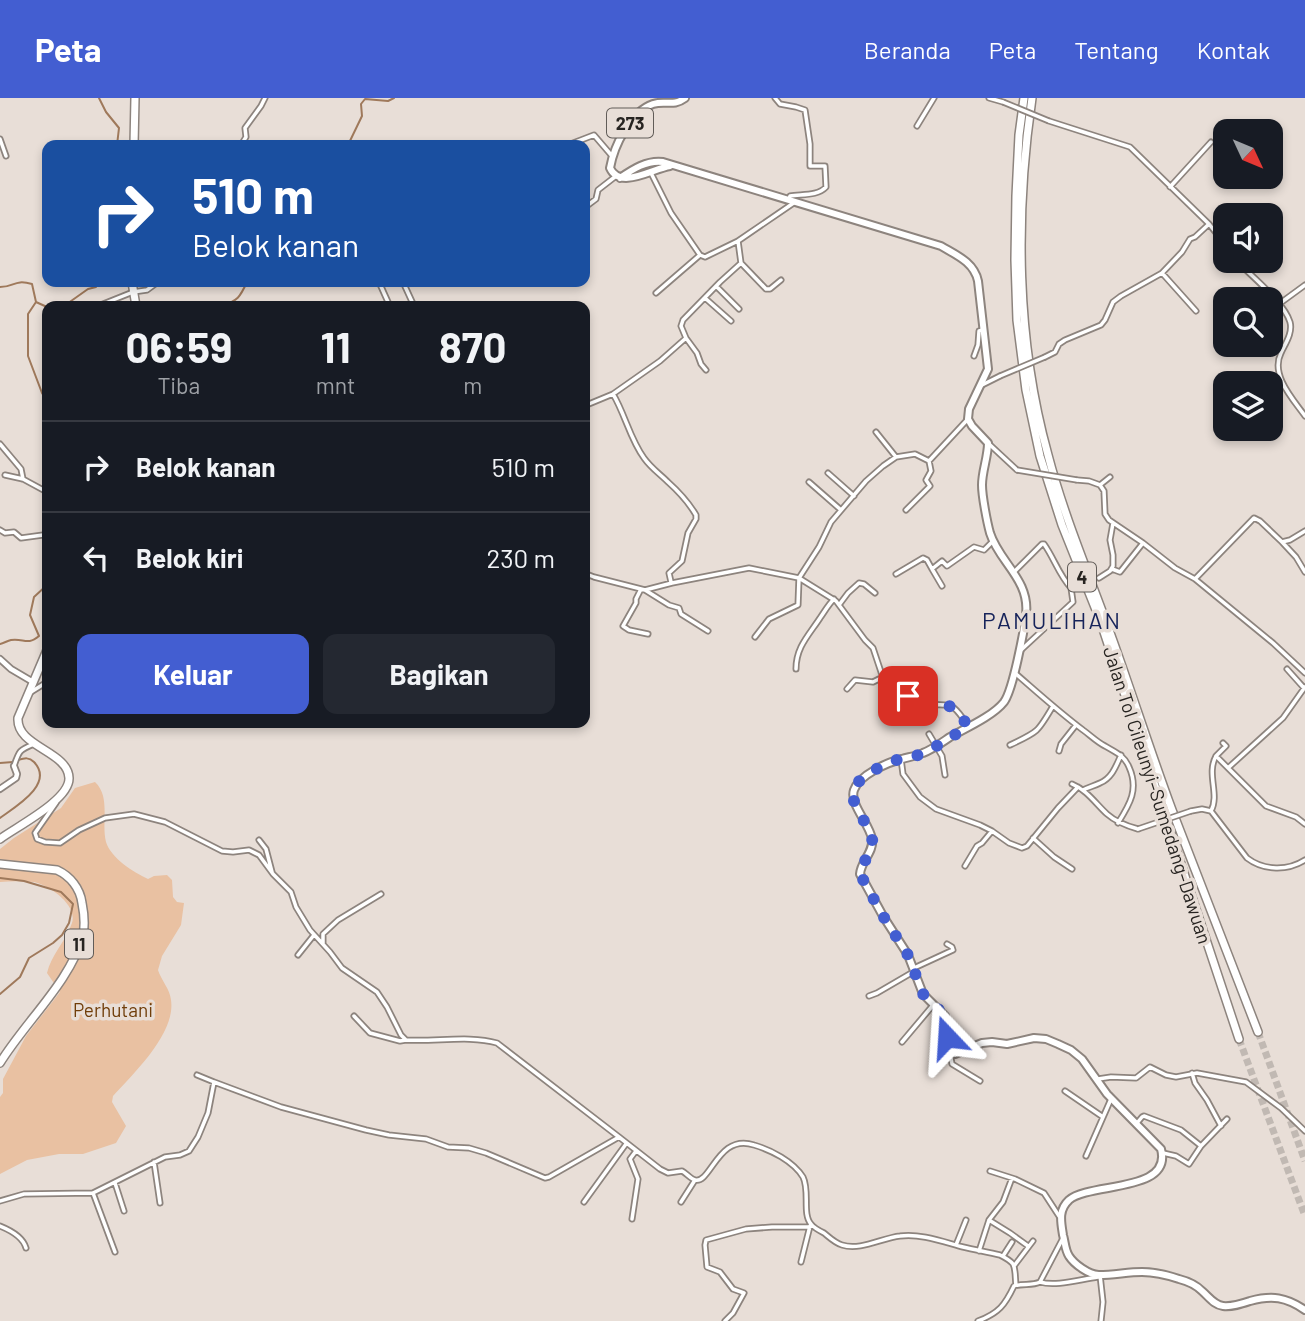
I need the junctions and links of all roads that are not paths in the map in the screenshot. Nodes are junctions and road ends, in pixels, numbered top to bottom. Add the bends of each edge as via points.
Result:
1 (135, 98) edge
2 (265, 98) edge
3 (685, 98) edge
4 (775, 98) edge
5 (934, 98) edge
6 (989, 98) edge
7 (1024, 98) edge
8 (1032, 98) edge
9 (917, 126) dead end
10 (0, 139) edge
11 (134, 140) edge
12 (244, 140) edge
13 (581, 140) edge
14 (1211, 142) dead end
15 (6, 156) dead end
16 (612, 156) junction
17 (672, 166) junction
18 (650, 171) junction
19 (618, 177) junction
20 (1170, 187) junction
21 (792, 201) junction
22 (590, 204) edge
23 (1209, 225) junction
24 (1213, 230) edge
25 (738, 241) junction
26 (700, 256) junction
27 (741, 263) junction
28 (1162, 273) junction
29 (1249, 273) edge
30 (781, 280) dead end
31 (1305, 285) edge
32 (716, 286) junction
33 (132, 287) edge
34 (151, 287) edge
35 (1262, 287) edge
36 (133, 292) junction
37 (656, 293) dead end
38 (705, 298) junction
39 (110, 301) edge
40 (135, 301) edge
41 (1283, 301) edge
42 (739, 309) dead end
43 (1196, 311) dead end
44 (1283, 311) edge
45 (731, 321) dead end
46 (983, 330) junction
47 (686, 338) junction
48 (1283, 350) edge
49 (974, 356) dead end
50 (1280, 357) edge
51 (988, 369) junction
52 (706, 370) dead end
53 (999, 376) junction
54 (980, 387) junction
55 (613, 394) junction
56 (590, 404) edge
57 (1305, 416) edge
58 (968, 419) junction
59 (876, 432) dead end
60 (988, 443) junction
61 (0, 444) edge
62 (896, 457) junction
63 (929, 461) junction
64 (828, 473) dead end
65 (5, 475) dead end
66 (1110, 477) dead end
67 (23, 479) junction
68 (809, 482) dead end
69 (1100, 485) junction
70 (42, 489) edge
71 (854, 496) junction
72 (841, 510) junction
73 (906, 510) dead end
74 (1113, 523) junction
75 (0, 530) edge
76 (1305, 531) edge
77 (42, 535) edge
78 (993, 541) junction
79 (1282, 541) junction
80 (1143, 543) junction
81 (932, 569) junction
82 (1112, 569) junction
83 (1014, 572) junction
84 (1305, 572) edge
85 (896, 574) dead end
86 (590, 575) edge
87 (799, 578) junction
88 (1099, 578) dead end
89 (1195, 579) junction
90 (672, 583) junction
91 (942, 586) dead end
92 (643, 590) junction
93 (874, 593) dead end
94 (834, 599) junction
95 (839, 605) junction
96 (708, 631) dead end
97 (648, 634) dead end
98 (755, 637) dead end
99 (1018, 652) junction
100 (0, 659) edge
101 (42, 663) edge
102 (796, 669) dead end
103 (1287, 669) dead end
104 (1014, 671) junction
105 (1305, 673) edge
106 (883, 677) junction
107 (42, 683) edge
108 (33, 686) junction
109 (1305, 688) edge
110 (847, 689) dead end
111 (1053, 706) junction
112 (1076, 724) junction
113 (968, 727) junction
114 (929, 734) dead end
115 (1223, 743) dead end
116 (36, 744) junction
117 (1010, 745) dead end
118 (936, 746) junction
119 (1059, 751) dead end
120 (1121, 755) junction
121 (1216, 756) junction
122 (901, 759) junction
123 (14, 766) joint
124 (1228, 768) junction
125 (945, 775) dead end
126 (1072, 784) dead end
127 (1078, 787) junction
128 (0, 789) edge
129 (1083, 790) junction
130 (57, 799) junction
131 (1211, 811) junction
132 (1118, 823) junction
133 (1305, 824) edge
134 (992, 831) junction
135 (1034, 838) junction
136 (0, 839) edge
137 (259, 840) dead end
138 (1305, 860) edge
139 (0, 864) edge
140 (965, 866) dead end
141 (1072, 869) dead end
142 (273, 874) junction
143 (381, 894) dead end
144 (314, 935) junction
145 (947, 944) dead end
146 (323, 945) junction
147 (299, 955) dead end
148 (914, 969) junction
149 (869, 996) dead end
150 (934, 1004) junction
151 (354, 1016) dead end
152 (1258, 1032) tunnel mouth
153 (1239, 1039) tunnel mouth
154 (406, 1040) junction
155 (902, 1042) dead end
156 (950, 1053) junction
157 (0, 1063) edge
158 (1192, 1073) junction
159 (197, 1075) dead end
160 (1096, 1080) junction
161 (980, 1081) dead end
162 (214, 1082) junction
163 (1065, 1091) dead end
164 (1111, 1099) junction
165 (1103, 1117) junction
166 (1227, 1119) dead end
167 (1137, 1123) junction
168 (1221, 1127) junction
169 (1305, 1131) edge
170 (619, 1137) junction
171 (626, 1143) junction
172 (1201, 1146) junction
173 (636, 1151) junction
174 (1163, 1153) junction
175 (1086, 1156) dead end
176 (154, 1162) junction
177 (990, 1171) dead end
178 (1012, 1178) junction
179 (695, 1180) junction
180 (115, 1183) junction
181 (93, 1193) junction
182 (0, 1201) edge
183 (584, 1202) dead end
184 (681, 1202) dead end
185 (160, 1203) dead end
186 (124, 1211) dead end
187 (1060, 1217) junction
188 (632, 1219) dead end
189 (966, 1220) dead end
190 (989, 1220) junction
191 (0, 1226) edge
192 (810, 1226) junction
193 (1064, 1237) junction
194 (1033, 1241) dead end
195 (1012, 1242) dead end
196 (956, 1245) junction
197 (1028, 1246) junction
198 (26, 1248) dead end
199 (979, 1251) junction
200 (115, 1252) dead end
201 (1003, 1256) junction
202 (801, 1262) dead end
203 (1014, 1266) junction
204 (1100, 1276) junction
205 (1040, 1282) junction
206 (1016, 1285) junction
207 (1305, 1310) edge
208 (725, 1321) edge
209 (978, 1321) edge
210 (1101, 1321) edge

1 - 11 highway
2 - 12 street via 245,128
3 - 16 main road, 273 via 643,110 623,133
4 - 21 street via 779,104 805,110 810,166 825,166 824,190 790,196
5 - 9 street
6 - 20 street, bridge via 1130,146
7 - 153 highway, Jalan Tol Cileunyi–Sumedang–Dawuan / 4 via 1016,196 1017,320 1040,456 1100,620
8 - 152 highway, Jalan Tol Cileunyi–Sumedang–Dawuan / 4 via 1023,194 1024,318 1047,453 1172,808
10 - 15 street
13 - 16 street via 594,135
14 - 20 street
16 - 19 main road, 273 via 610,168
17 - 18 main road, 273
17 - 19 main road, 273 via 650,162
17 - 21 main road, 273
18 - 19 main road, 273 via 628,179
18 - 26 street
19 - 22 street via 598,190
20 - 23 street
21 - 25 street
21 - 46 main road, 273 via 938,245 969,263 977,277
23 - 24 street
23 - 28 street via 1189,239
25 - 26 street
25 - 27 street
26 - 37 street
27 - 30 street via 766,289
27 - 32 street
28 - 43 street
28 - 53 street, bridge via 1113,302 1101,325 1061,342 1055,352
29 - 35 street
31 - 41 street
32 - 38 street
32 - 42 street
33 - 36 highway
34 - 36 street
36 - 39 street
36 - 40 highway
38 - 45 street
38 - 47 street via 681,323
44 - 48 street via 1291,330
46 - 49 street
46 - 51 main road, 273
47 - 52 street
47 - 55 street
50 - 57 street via 1283,386
51 - 53 street
51 - 54 main road
53 - 54 street
54 - 58 main road
55 - 56 street
55 - 90 street via 648,464 696,515 682,561 669,573
58 - 60 main road
58 - 63 street
59 - 62 street
60 - 69 street, bridge via 1017,470
60 - 78 main road via 982,488
61 - 67 street via 17,463
62 - 63 street via 915,454
62 - 71 street
63 - 73 street via 931,471 926,480 930,486
64 - 71 street
65 - 67 street
66 - 69 street
67 - 70 street
68 - 72 street
69 - 74 street via 1104,514
71 - 72 street
72 - 87 street
74 - 80 street
74 - 82 street
75 - 77 street via 21,538
76 - 79 street
78 - 81 street via 984,551 974,547 948,566 943,561
78 - 83 main road
79 - 84 street
79 - 89 street via 1254,518
80 - 82 street via 1120,572
80 - 89 street
81 - 85 street via 923,558
81 - 91 street
82 - 88 street
83 - 99 main road via 1027,610
83 - 99 street via 1044,544 1073,588 1073,603
86 - 92 street
87 - 90 street via 750,568
87 - 94 street
87 - 98 street via 798,605 769,619
89 - 105 street
90 - 92 street
92 - 96 street via 679,608
92 - 97 street via 623,626
93 - 95 street via 858,583
94 - 95 street
94 - 102 street via 798,651
95 - 106 street via 873,648
99 - 104 main road
100 - 108 street
101 - 108 highway
103 - 109 street
104 - 111 street
104 - 113 main road via 1002,704
106 - 110 street via 873,682 855,680
106 - 113 street via 890,693 954,708
107 - 108 street
108 - 116 highway via 18,725
109 - 124 street via 1283,719
111 - 112 street
111 - 117 street via 1037,732
112 - 119 street
112 - 120 street
113 - 118 main road
114 - 118 street
115 - 121 street via 1226,746
116 - 123 street via 22,748
116 - 130 highway via 69,774 68,786
118 - 122 main road
118 - 125 street
120 - 129 street via 1110,777
120 - 132 street via 1129,765 1134,793
121 - 124 street
121 - 131 street
122 - 134 street via 903,774 922,798 936,809
122 - 148 main road via 866,775 853,795 872,841 860,874
123 - 128 street via 16,778
124 - 133 street via 1266,806
126 - 127 street
127 - 129 street
127 - 135 street
129 - 132 street
130 - 136 highway
130 - 142 street via 36,833 37,839 60,843 105,818 134,814 164,821 222,851 256,853
131 - 132 street, bridge via 1191,811 1138,830
131 - 138 street via 1253,863 1280,868
134 - 135 street via 1020,848
134 - 140 street
135 - 141 street
137 - 142 street
139 - 157 highway, 11 via 62,872 79,891 84,923 80,944 67,969
142 - 144 street via 291,892
143 - 146 street via 338,920 323,934
144 - 146 street
144 - 147 street
145 - 148 street via 953,950
146 - 154 street via 342,968 377,992
148 - 149 street
148 - 150 main road via 923,994
150 - 155 street
150 - 156 main road via 947,1019
151 - 154 street via 370,1033
154 - 170 street via 498,1043
156 - 160 main road via 992,1042 1046,1039 1079,1056
156 - 161 street via 952,1064
158 - 160 street via 1176,1077 1150,1067 1136,1078
158 - 168 street
158 - 169 street via 1246,1082
159 - 162 street
160 - 164 main road
162 - 170 street via 281,1107 366,1130 469,1148 545,1178
162 - 176 street via 208,1113 189,1151
163 - 165 street
164 - 165 street
164 - 167 main road
165 - 175 street
166 - 168 street
167 - 172 street via 1144,1116 1181,1130
167 - 174 main road
168 - 172 street
170 - 171 street
171 - 173 street
171 - 183 street
172 - 174 street via 1189,1164
173 - 179 street via 668,1173 682,1171
173 - 188 street via 629,1159 638,1181
174 - 187 main road via 1160,1167 1150,1176 1074,1197
176 - 180 street
176 - 185 street
177 - 178 street
178 - 187 street via 1044,1193
178 - 190 street via 1003,1202
179 - 184 street
179 - 192 street via 704,1177 723,1152 738,1143 766,1149 803,1177
180 - 181 street
180 - 186 street
181 - 182 street via 24,1194
181 - 200 street
187 - 193 main road
189 - 196 street
190 - 197 street
190 - 199 street
191 - 198 street via 19,1237
192 - 196 street via 846,1245 911,1236
192 - 202 street
192 - 208 street via 746,1229 706,1240 706,1267 722,1272 732,1289 744,1293
193 - 204 main road via 1070,1258
193 - 205 street
194 - 197 street
195 - 201 street
196 - 199 street
197 - 203 street
199 - 201 street
201 - 203 street
203 - 206 street
204 - 205 street
204 - 207 main road via 1160,1274 1189,1282 1221,1306 1280,1298
204 - 210 street
205 - 206 street
206 - 209 street via 1004,1305

